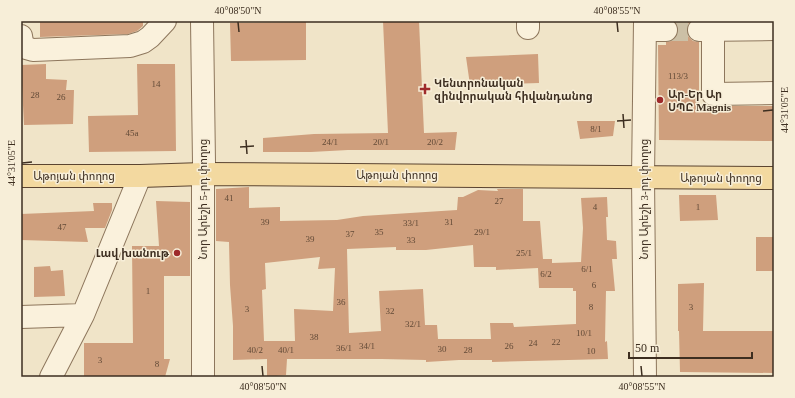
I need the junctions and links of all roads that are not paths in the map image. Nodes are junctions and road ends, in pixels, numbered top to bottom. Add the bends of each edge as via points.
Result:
1 (165, 21) edge
2 (202, 21) edge
3 (644, 25) edge
4 (708, 27) edge
5 (774, 29) edge
6 (666, 30) tunnel mouth
7 (21, 36) edge
8 (774, 93) edge
9 (203, 174) junction
10 (21, 176) edge
11 (140, 176) junction
12 (643, 177) junction
13 (774, 178) edge
14 (83, 315) junction
15 (21, 317) edge
16 (51, 377) edge
17 (203, 377) edge
18 (645, 377) edge

1 - 7 street via 150,37 130,46 33,50 26,48
2 - 9 street, Նոր Արեշի 5-րդ փողոց
3 - 6 street
3 - 12 street, Նոր Արեշի 3-րդ փողոց
4 - 5 street
4 - 8 street via 713,94
9 - 11 main road, Աթոյան փողոց
9 - 12 main road, Աթոյան փողոց
9 - 17 street, Նոր Արեշի 5-րդ փողոց
10 - 11 main road, Աթոյան փողոց
11 - 14 street
12 - 13 main road, Աթոյան փողոց
12 - 18 street, Նոր Արեշի 3-րդ փողոց
14 - 15 street
14 - 16 street

